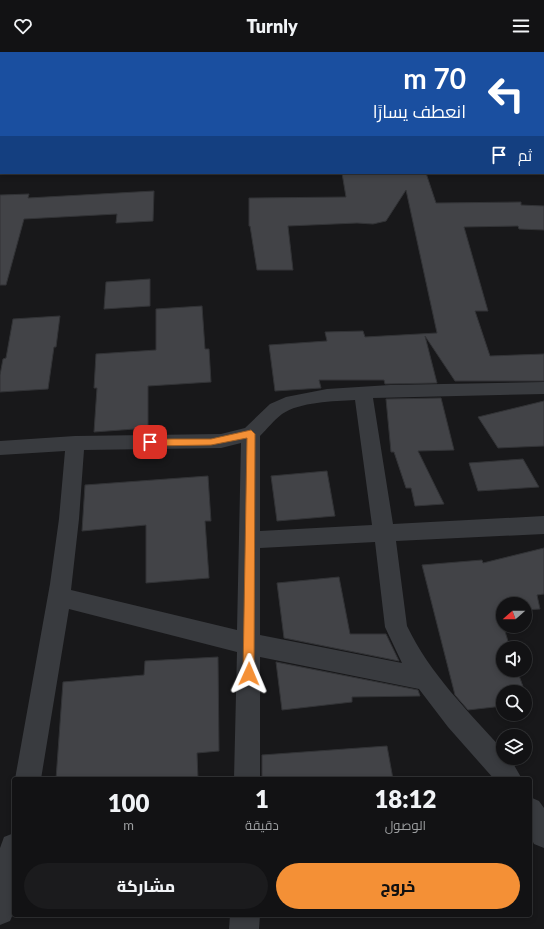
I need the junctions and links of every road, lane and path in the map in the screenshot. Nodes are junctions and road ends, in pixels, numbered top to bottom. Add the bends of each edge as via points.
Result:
1 (544, 388) edge
2 (363, 393) junction
3 (251, 434) junction
4 (75, 443) junction
5 (0, 448) edge
6 (544, 525) edge
7 (384, 533) junction
8 (251, 540) junction
9 (59, 597) junction
10 (249, 644) junction
11 (424, 679) junction
12 (28, 777) edge
13 (247, 777) edge
14 (508, 777) edge
15 (532, 813) edge
16 (544, 834) edge
17 (12, 856) edge
18 (0, 911) edge
19 (245, 917) edge
20 (244, 929) edge

1 - 2 street
2 - 3 street via 328,395 292,402 276,409
2 - 7 street
3 - 4 street via 211,442
3 - 8 street
4 - 5 street
4 - 9 street
6 - 7 street
7 - 8 street
7 - 11 street via 396,627
8 - 10 street
9 - 10 street
9 - 12 street
10 - 11 street
10 - 13 street
11 - 14 street
15 - 16 street
17 - 18 street
19 - 20 street

